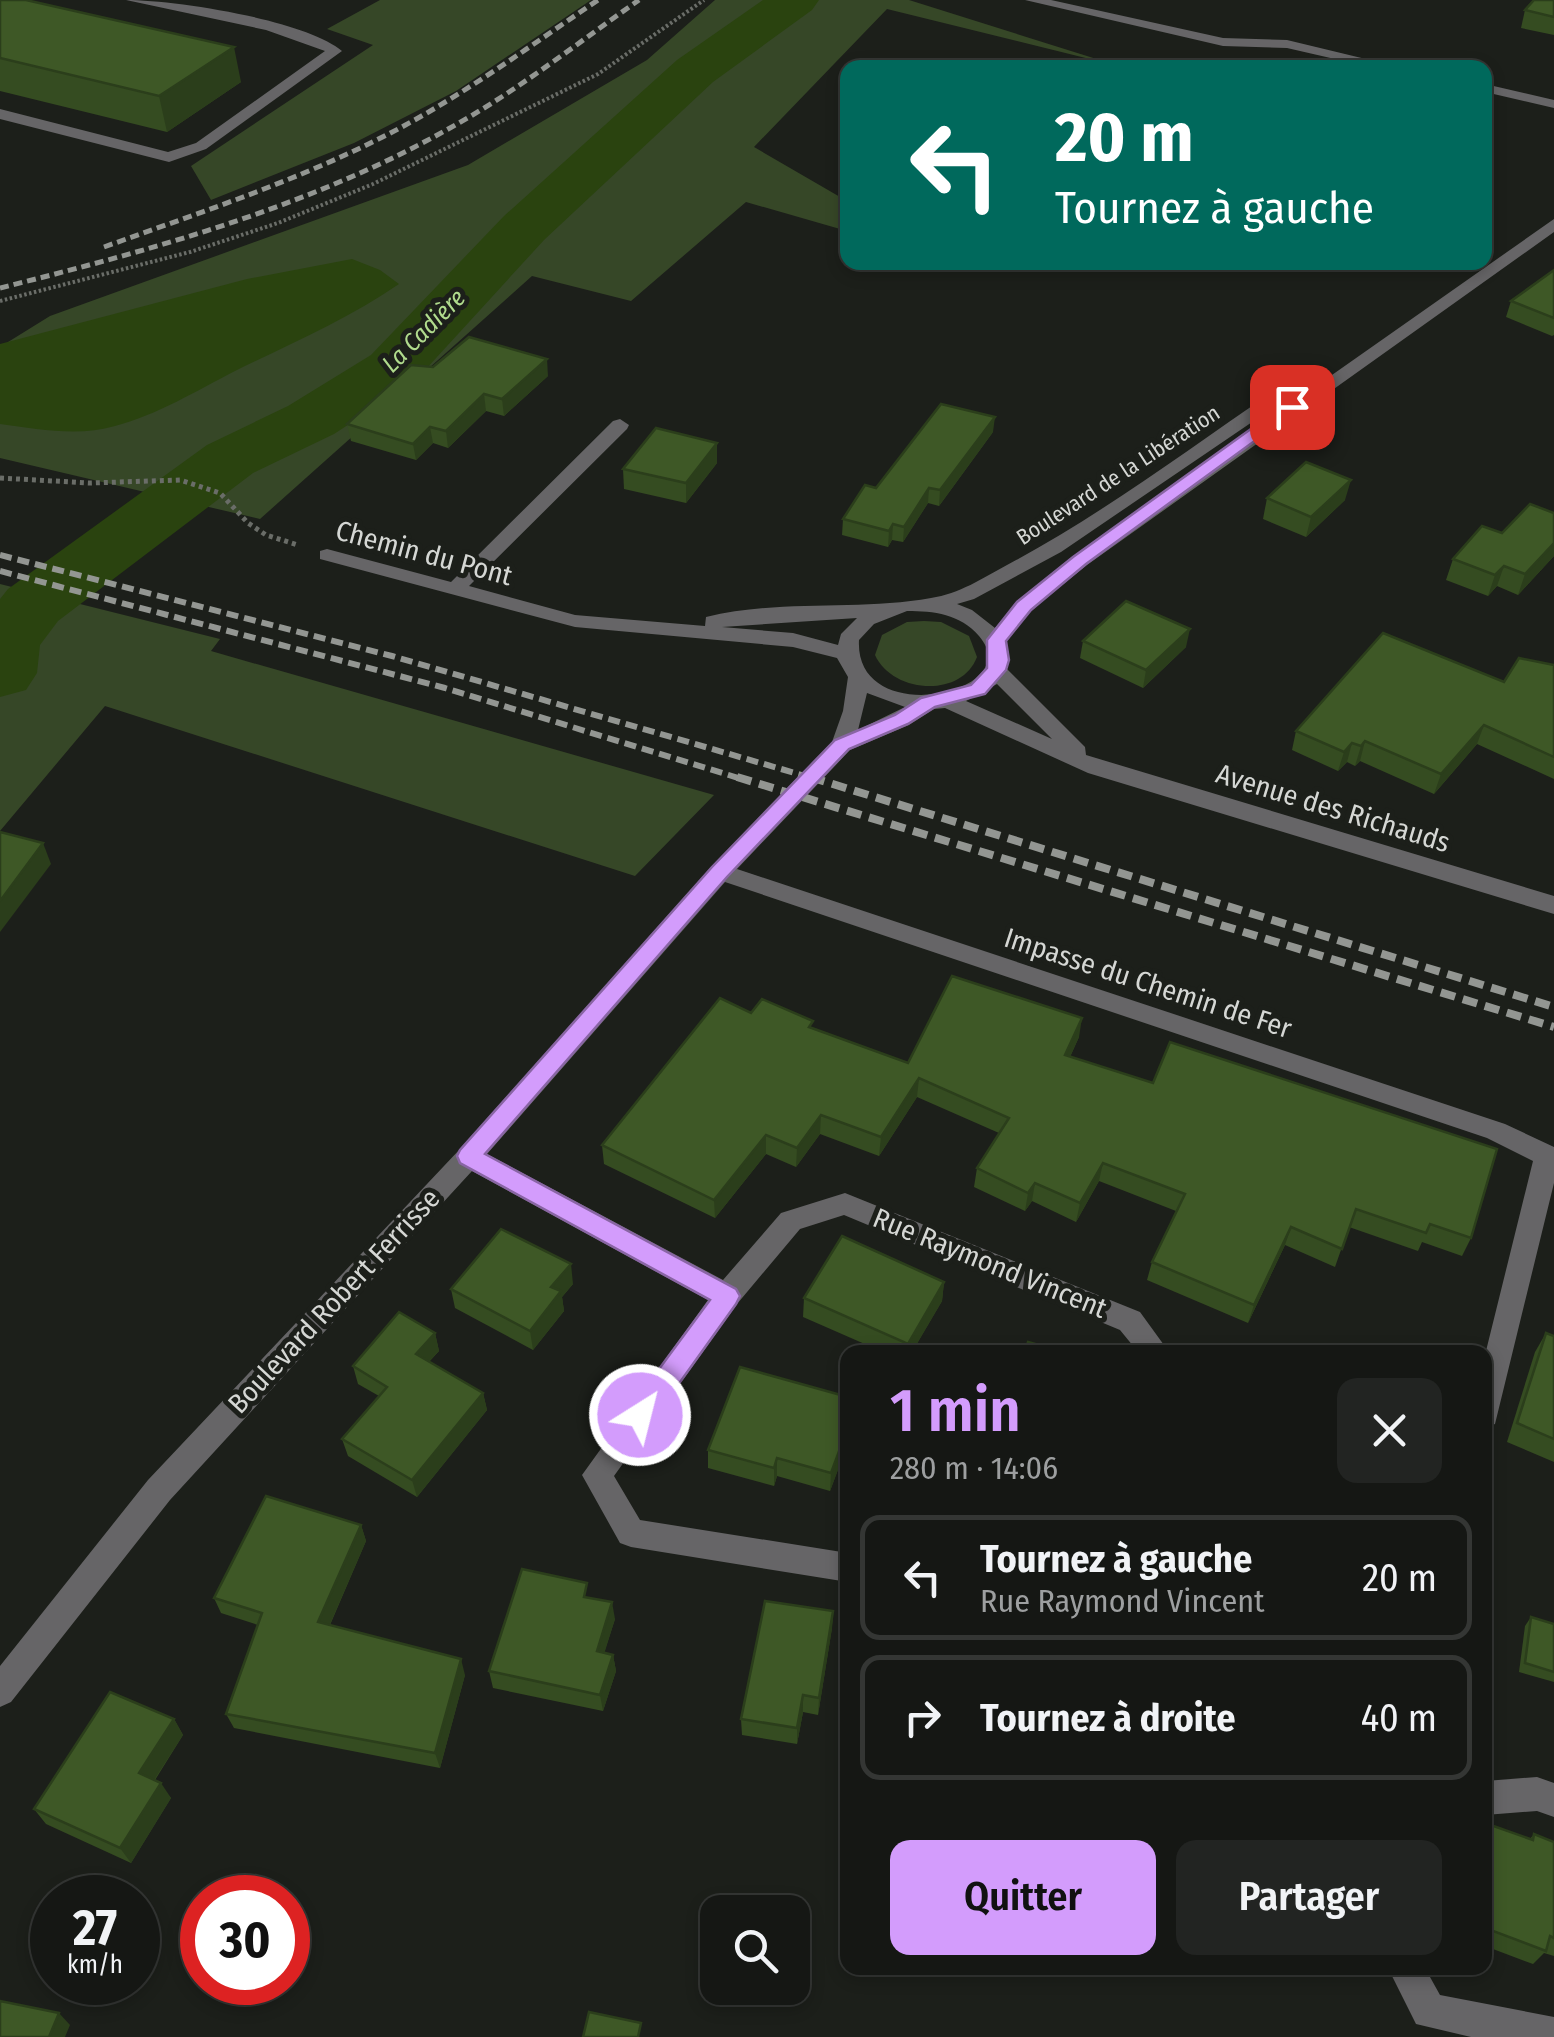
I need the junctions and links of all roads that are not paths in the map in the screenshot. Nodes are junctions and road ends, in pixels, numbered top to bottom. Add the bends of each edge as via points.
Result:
1 (133, 0) edge
2 (1032, 0) edge
3 (1360, 60) edge
4 (1492, 90) edge
5 (1554, 104) edge
6 (0, 114) edge
7 (1554, 203) edge
8 (1554, 224) edge
9 (1492, 246) edge
10 (1492, 268) edge
11 (1456, 270) edge
12 (1489, 270) edge
13 (620, 425) dead end
14 (326, 555) road end
15 (454, 590) junction
16 (931, 605) junction
17 (882, 611) junction
18 (673, 628) junction
19 (996, 640) junction
20 (845, 653) junction
21 (996, 670) junction
22 (858, 679) junction
23 (938, 702) junction
24 (842, 744) junction
25 (1096, 768) junction
26 (720, 872) junction
27 (1554, 905) edge
28 (469, 1156) junction
29 (1551, 1157) edge
30 (727, 1296) junction
31 (1149, 1345) edge
32 (1492, 1388) edge
33 (840, 1567) edge
34 (0, 1691) edge
35 (1492, 1797) edge
36 (1554, 1800) edge
37 (1410, 1975) edge
38 (1554, 2035) edge

1 - 6 street via 279,30 336,51 202,146 169,157
2 - 3 street via 1223,42 1287,44
4 - 5 street
7 - 9 street
8 - 10 street, Boulevard de la Libération
11 - 16 street, Boulevard de la Libération via 1054,548 967,595
12 - 19 street, Boulevard de la Libération via 1080,560 1024,606
13 - 15 street
14 - 15 street, Chemin du Pont
15 - 18 street, Chemin du Pont via 575,621
16 - 17 street
16 - 19 street via 971,617
17 - 18 street, Chemin du Pont
17 - 20 street via 849,636
18 - 20 street, Chemin du Pont via 793,640
19 - 21 street
20 - 22 street
21 - 23 street via 978,689
21 - 25 street, Avenue des Richauds
22 - 23 street via 888,696
22 - 24 street, Boulevard Robert Ferrisse
23 - 24 street, Boulevard Robert Ferrisse
23 - 25 street, Avenue des Richauds
24 - 26 street, Boulevard Robert Ferrisse
25 - 27 street, Avenue des Richauds
26 - 28 street, Boulevard Robert Ferrisse
26 - 29 street, Impasse du Chemin de Fer via 1496,1131
28 - 30 street
28 - 34 street, Boulevard Robert Ferrisse via 159,1490
29 - 32 street
30 - 31 street, Rue Raymond Vincent via 791,1220 845,1204 1130,1321
30 - 33 street, Rue Raymond Vincent via 596,1474 631,1533
35 - 36 street via 1537,1794
37 - 38 street via 1429,2011

